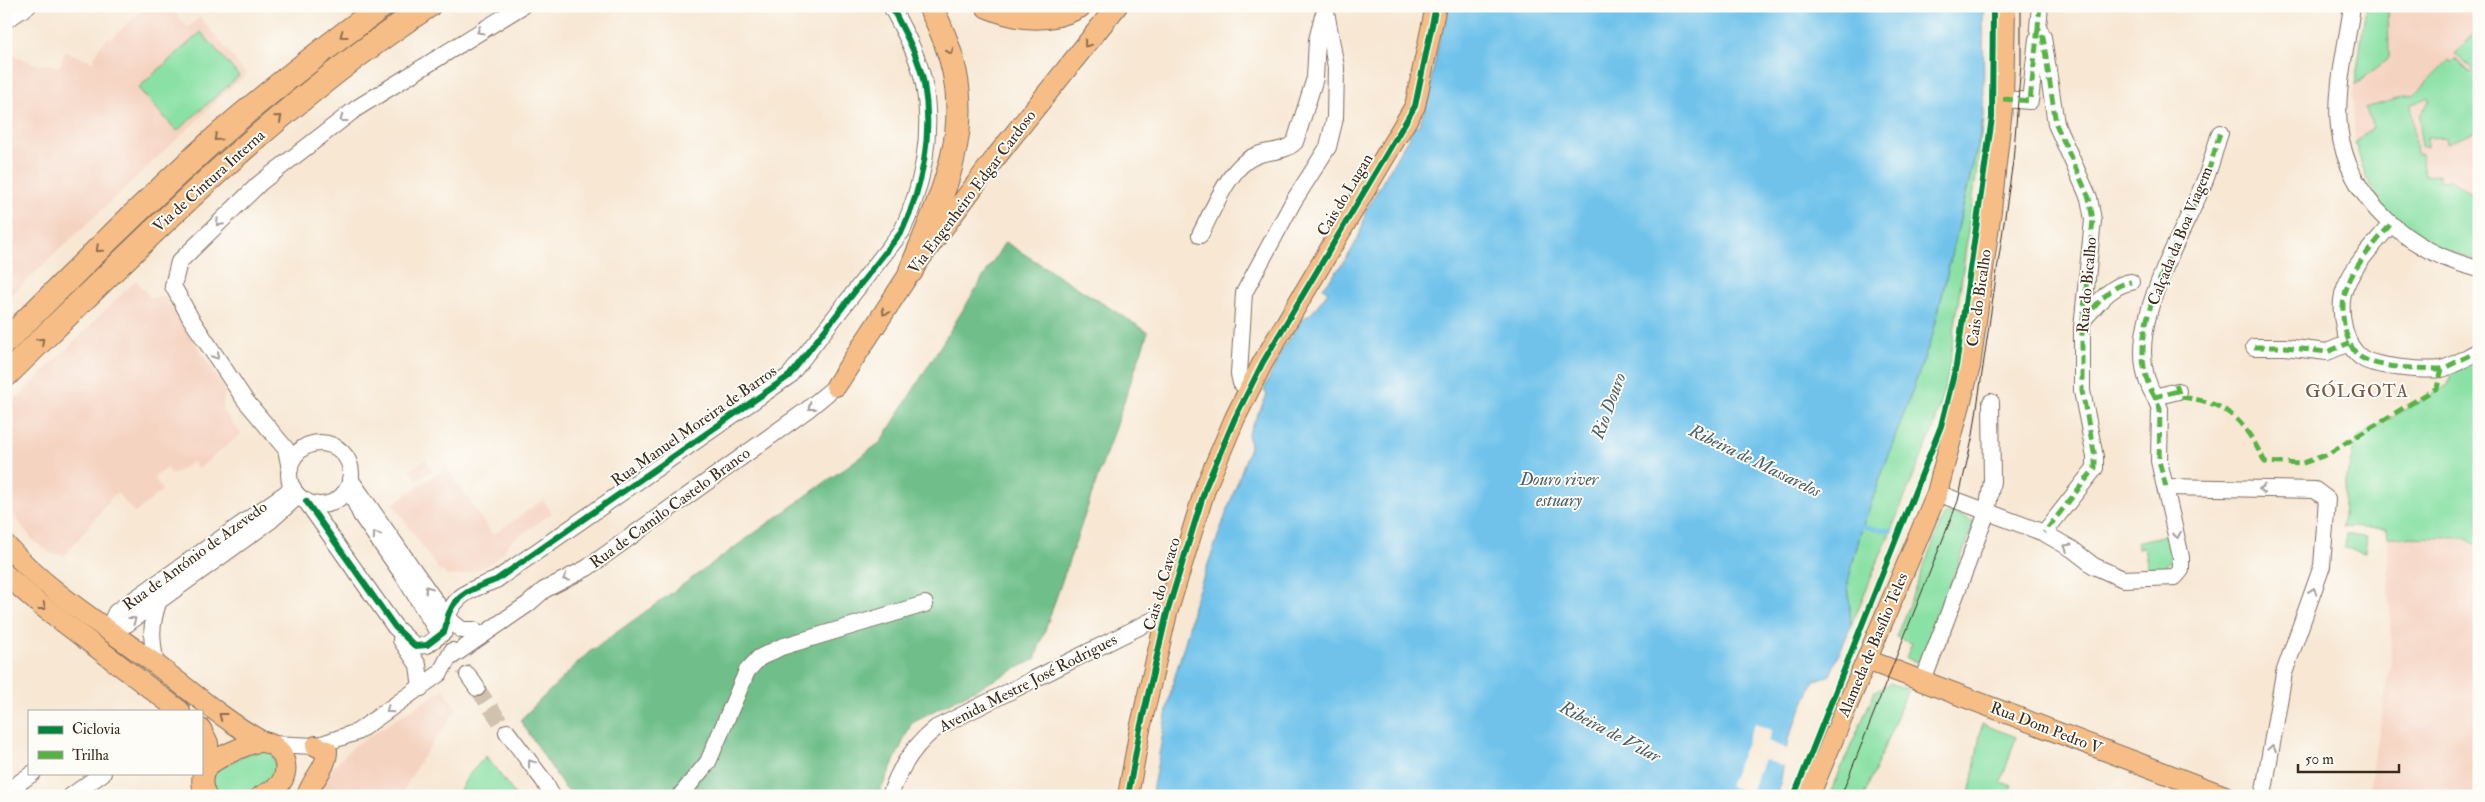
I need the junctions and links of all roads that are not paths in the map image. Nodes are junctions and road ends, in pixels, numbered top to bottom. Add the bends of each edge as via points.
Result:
1 (28, 6) edge
2 (382, 6) edge
3 (428, 6) edge
4 (522, 6) edge
5 (892, 6) edge
6 (930, 6) edge
7 (988, 6) edge
8 (1079, 6) edge
9 (1118, 6) edge
10 (1436, 6) edge
11 (2005, 6) edge
12 (2040, 6) edge
13 (2352, 6) edge
14 (1324, 8) edge
15 (6, 20) edge
16 (2038, 27) junction
17 (2003, 99) junction
18 (2220, 133) dead end
19 (2390, 225) junction
20 (1200, 235) dead end
21 (2479, 270) edge
22 (911, 271) junction
23 (2131, 282) dead end
24 (2083, 320) junction
25 (6, 341) edge
26 (2349, 343) junction
27 (2254, 347) dead end
28 (2479, 351) edge
29 (6, 375) edge
30 (836, 386) joint
31 (1249, 388) junction
32 (2178, 391) dead end
33 (2155, 397) junction
34 (1991, 402) dead end
35 (290, 469) junction
36 (349, 483) junction
37 (2166, 488) junction
38 (1937, 494) junction
39 (299, 495) junction
40 (1987, 512) junction
41 (2044, 533) junction
42 (6, 545) edge
43 (6, 575) edge
44 (544, 590) junction
45 (159, 600) junction
46 (925, 604) dead end
47 (1167, 613) junction
48 (442, 624) junction
49 (395, 627) junction
50 (474, 630) junction
51 (101, 639) junction
52 (448, 659) junction
53 (1867, 660) junction
54 (156, 665) junction
55 (1923, 681) junction
56 (421, 688) junction
57 (179, 710) edge
58 (202, 731) edge
59 (507, 732) tunnel mouth
60 (267, 743) junction
61 (316, 746) junction
62 (209, 764) junction
63 (32, 774) edge
64 (102, 774) edge
65 (6, 792) edge
66 (203, 793) edge
67 (71, 796) edge
68 (261, 796) edge
69 (307, 796) edge
70 (552, 796) edge
71 (680, 796) edge
72 (890, 796) edge
73 (1128, 796) edge
74 (1809, 796) edge
75 (2225, 796) edge
76 (2263, 796) edge

1 - 15 street
2 -> 25 highway, Via de Cintura Interna via 296,71 217,138
29 -> 3 highway, Via de Cintura Interna via 184,200 235,155 300,100
4 -> 35 street via 357,108 260,183 180,262 173,286 245,400 286,449
5 - 48 street, Rua Manuel Moreira de Barros via 908,38 924,84 928,131 913,207 902,231 789,376 496,580 463,594
6 -> 22 highway via 953,60 959,99 958,125 944,190
7 - 8 highway via 1009,15 1038,18 1067,13
9 -> 22 main road, Via Engenheiro Edgar Cardoso via 996,157
10 - 31 main road, Cais do Lugan via 1414,106
11 - 17 main road, Cais do Bicalho
12 - 16 street, Rua do Bicalho
13 - 19 street via 2339,105 2340,128 2359,186
14 - 20 street via 1317,40 1315,78 1295,142 1289,148 1255,156 1235,169
14 - 31 street via 1336,67 1335,118 1328,147 1293,202 1244,292 1239,374 1241,383
16 - 17 street, Rua do Bicalho via 2030,101
16 - 24 street, Rua do Bicalho via 2043,37 2056,124 2089,198 2093,220
17 - 38 main road, Cais do Bicalho via 1970,366
18 - 33 street, Calçada da Boa Viagem via 2205,179 2156,289 2150,310 2143,341 2146,383
19 - 21 street via 2414,244
19 - 26 street via 2362,259 2346,287 2342,319
22 -> 30 main road, Via Engenheiro Edgar Cardoso
23 - 24 street, Calçada da Boa Viagem via 2121,283 2111,290
24 - 41 street, Rua do Bicalho via 2082,391 2094,447 2095,468
26 - 27 street via 2327,352
26 - 28 street via 2362,358 2376,363 2442,369
30 -> 44 street, Rua de Camilo Castelo Branco via 586,568
31 - 47 main road, Cais do Cavaco via 1206,486
32 - 33 street
33 - 37 street, Calçada da Boa Viagem via 2160,409 2159,461
34 - 40 street via 1992,480
35 - 36 street via 298,452 306,446 325,443 342,452 348,460
35 - 39 street
36 - 39 street via 336,500 327,504
48 -> 36 street via 403,576 362,515
37 -> 41 street, Calçada da Boa Viagem via 2181,557 2181,570 2175,577 2123,580 2094,566
76 -> 37 street via 2284,674 2322,566 2327,499 2315,490
38 - 40 street
38 - 53 main road, Alameda de Basílio Teles
39 - 45 street, Rua de António de Azevedo via 270,521
39 - 49 street
39 - 51 street, Rua de António de Azevedo via 116,612
40 - 41 street
40 - 55 street
42 - 51 main road
43 -> 51 main road via 38,603
44 - 50 street, Rua de Camilo Castelo Branco via 529,592
44 - 52 street, Rua de Camilo Castelo Branco
51 -> 45 street, Rua de António de Azevedo
45 - 54 street, Rua de António de Azevedo via 150,638
46 - 71 street via 781,647 760,658 747,670 708,762
47 - 72 street, Avenida Mestre José Rodrigues via 936,728 909,755
47 - 73 main road, Cais do Cavaco
48 - 49 street, Rua Manuel Moreira de Barros via 444,632 423,647 415,646
48 - 50 street
49 - 56 street via 418,665
50 - 52 street, Rua de Camilo Castelo Branco via 456,645
51 - 54 main road
51 - 57 main road
52 - 56 street, Rua de Camilo Castelo Branco via 440,673
53 - 55 main road, Rua Dom Pedro V
53 - 74 main road, Alameda de Basílio Teles
60 -> 54 main road via 237,728
55 - 75 main road, Rua Dom Pedro V
56 -> 61 street, Rua de Camilo Castelo Branco via 357,732
58 - 62 main road via 208,743
70 -> 59 street
60 - 61 street, Rua de Camilo Castelo Branco
60 - 62 main road, Rua de Camilo Castelo Branco via 254,742
60 - 68 main road via 282,754 286,770 279,785
61 - 69 main road via 327,751 327,762
62 - 66 main road via 204,771
63 - 65 street
64 - 67 street

